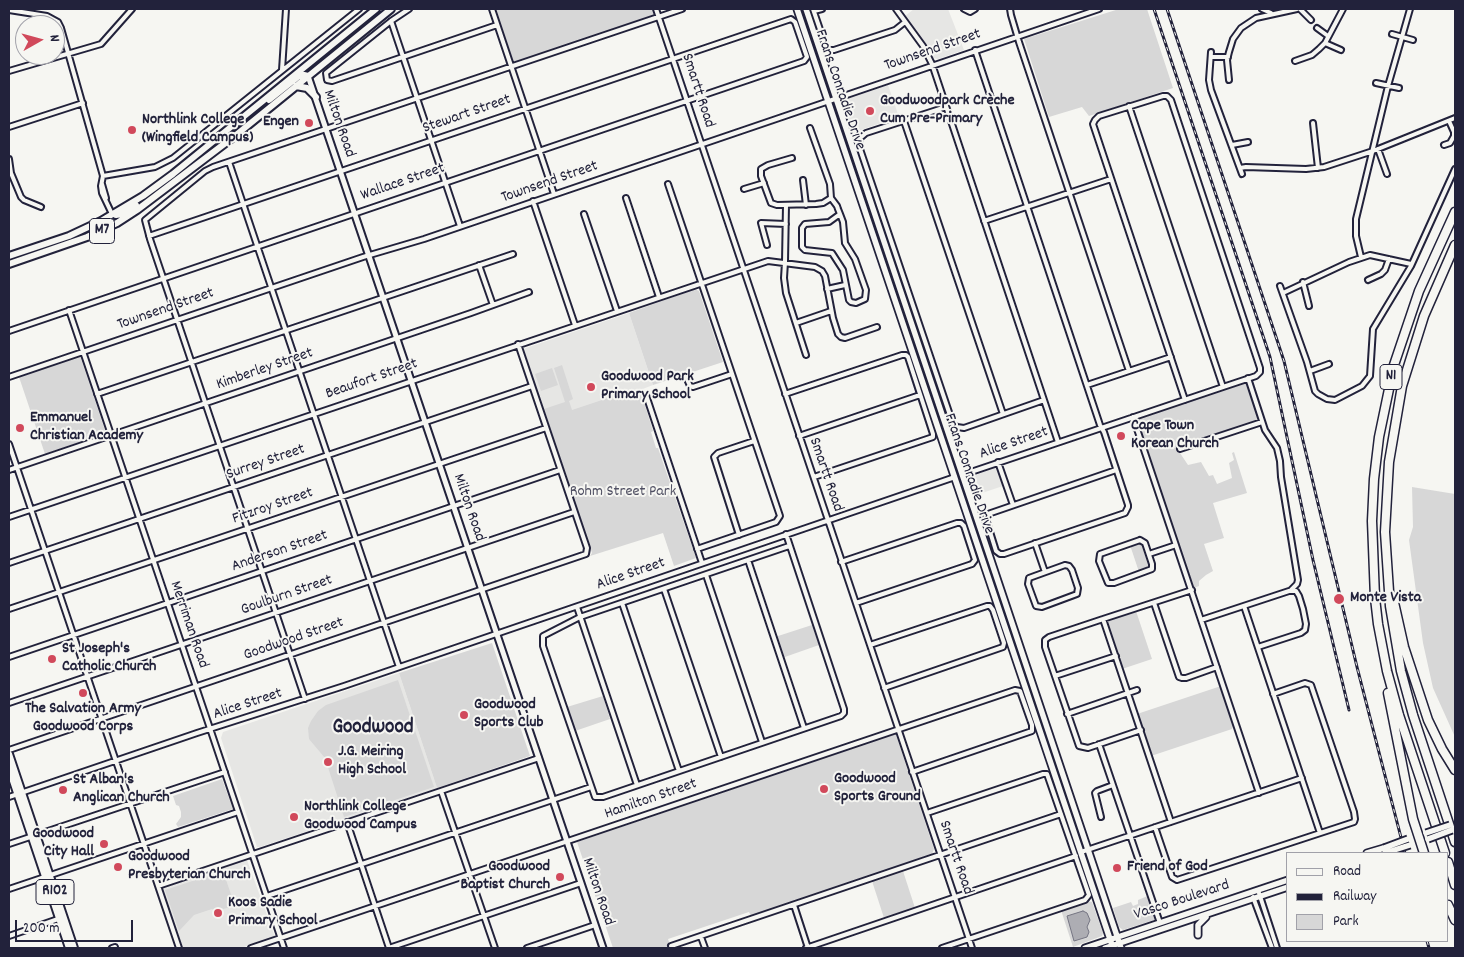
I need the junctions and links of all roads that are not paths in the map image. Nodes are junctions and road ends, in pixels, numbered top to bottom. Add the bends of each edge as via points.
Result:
1 (40, 9) edge
2 (132, 9) edge
3 (286, 9) edge
4 (359, 9) edge
5 (376, 9) edge
6 (391, 9) edge
7 (408, 9) edge
8 (492, 9) edge
9 (656, 9) edge
10 (682, 9) edge
11 (797, 9) edge
12 (806, 9) edge
13 (822, 9) edge
14 (896, 9) edge
15 (964, 9) edge
16 (975, 9) edge
17 (1010, 9) edge
18 (1098, 9) edge
19 (1262, 9) edge
20 (1299, 9) edge
21 (1343, 9) edge
22 (1410, 9) edge
23 (9, 10) edge
24 (814, 10) edge
25 (1273, 14) junction
26 (39, 15) joint
27 (659, 17) junction
28 (1311, 20) tunnel mouth
29 (391, 21) junction
30 (905, 22) junction
31 (497, 25) junction
32 (1317, 28) tunnel mouth
33 (1392, 34) dead end
34 (342, 36) junction
35 (1017, 36) junction
36 (1328, 36) junction
37 (1401, 36) junction
38 (65, 38) edge
39 (1413, 40) dead end
40 (1325, 43) junction
41 (975, 50) junction
42 (1341, 50) dead end
43 (69, 54) junction
44 (403, 56) junction
45 (1228, 56) junction
46 (673, 58) junction
47 (806, 60) joint
48 (1295, 61) dead end
49 (932, 64) junction
50 (512, 66) junction
51 (282, 70) junction
52 (9, 71) edge
53 (308, 76) junction
54 (1229, 80) dead end
55 (1376, 83) dead end
56 (296, 86) junction
57 (1388, 86) junction
58 (1399, 88) dead end
59 (316, 97) junction
60 (418, 98) junction
61 (836, 98) junction
62 (687, 101) junction
63 (829, 101) junction
64 (83, 103) junction
65 (1130, 106) junction
66 (946, 107) junction
67 (526, 108) junction
68 (1455, 118) edge
69 (236, 121) junction
70 (904, 121) junction
71 (1449, 121) junction
72 (1313, 123) dead end
73 (9, 127) edge
74 (810, 128) dead end
75 (326, 129) junction
76 (432, 140) junction
77 (1248, 142) dead end
78 (702, 145) junction
79 (1232, 145) junction
80 (1444, 146) dead end
81 (1378, 149) junction
82 (540, 150) junction
83 (1372, 151) junction
84 (792, 158) dead end
85 (9, 159) edge
86 (229, 162) junction
87 (1240, 168) junction
88 (1318, 168) junction
89 (1455, 169) edge
90 (341, 171) junction
91 (1242, 174) dead end
92 (1386, 174) dead end
93 (103, 176) junction
94 (183, 176) junction
95 (1111, 179) junction
96 (803, 180) dead end
97 (445, 182) junction
98 (764, 183) junction
99 (668, 184) dead end
100 (744, 190) dead end
101 (1069, 193) junction
102 (554, 194) junction
103 (626, 198) dead end
104 (831, 198) junction
105 (533, 201) junction
106 (243, 204) junction
107 (786, 205) junction
108 (806, 205) junction
109 (41, 206) dead end
110 (1027, 207) junction
111 (1455, 212) edge
112 (355, 213) junction
113 (113, 214) junction
114 (584, 214) dead end
115 (840, 214) junction
116 (984, 221) junction
117 (786, 224) junction
118 (460, 226) junction
119 (106, 229) junction
120 (149, 236) junction
121 (767, 245) dead end
122 (1455, 245) edge
123 (258, 246) junction
124 (513, 254) dead end
125 (369, 255) junction
126 (9, 256) edge
127 (1361, 257) junction
128 (1389, 259) junction
129 (786, 262) junction
130 (9, 264) edge
131 (1411, 264) junction
132 (479, 265) junction
133 (743, 268) junction
134 (163, 278) junction
135 (1368, 280) dead end
136 (701, 282) junction
137 (1304, 282) junction
138 (845, 285) junction
139 (1280, 286) dead end
140 (272, 288) junction
141 (827, 289) junction
142 (529, 292) dead end
143 (1282, 292) junction
144 (383, 297) junction
145 (659, 297) junction
146 (493, 305) junction
147 (1309, 306) dead end
148 (69, 310) junction
149 (617, 311) junction
150 (832, 312) junction
151 (177, 320) junction
152 (796, 323) junction
153 (575, 325) junction
154 (876, 327) dead end
155 (9, 330) edge
156 (285, 330) junction
157 (397, 338) junction
158 (518, 344) junction
159 (83, 352) junction
160 (806, 354) dead end
161 (1171, 357) junction
162 (191, 362) junction
163 (1329, 364) dead end
164 (1129, 371) junction
165 (1310, 371) junction
166 (300, 372) junction
167 (732, 374) junction
168 (9, 376) edge
169 (686, 377) dead end
170 (1248, 378) junction
171 (411, 380) junction
172 (1087, 385) junction
173 (532, 386) junction
174 (1224, 387) junction
175 (98, 394) junction
176 (646, 394) dead end
177 (785, 394) junction
178 (920, 395) junction
179 (1044, 400) junction
180 (1185, 400) junction
181 (206, 404) junction
182 (314, 413) junction
183 (1003, 414) junction
184 (1133, 417) junction
185 (425, 422) junction
186 (1262, 422) junction
187 (1101, 427) junction
188 (546, 428) junction
189 (111, 435) junction
190 (799, 436) junction
191 (754, 441) junction
192 (1058, 442) junction
193 (9, 444) edge
194 (219, 445) junction
195 (1180, 449) dead end
196 (327, 455) junction
197 (998, 462) junction
198 (440, 464) junction
199 (17, 468) junction
200 (9, 470) edge
201 (560, 470) junction
202 (1116, 470) junction
203 (962, 474) junction
204 (125, 477) junction
205 (955, 477) junction
206 (814, 478) junction
207 (233, 487) junction
208 (342, 498) junction
209 (454, 506) junction
210 (1013, 506) junction
211 (31, 509) junction
212 (574, 512) junction
213 (9, 517) edge
214 (140, 519) junction
215 (827, 520) junction
216 (248, 529) junction
217 (786, 534) junction
218 (739, 535) junction
219 (356, 539) junction
220 (1385, 539) junction
221 (1035, 543) junction
222 (1176, 545) junction
223 (790, 546) junction
224 (468, 548) junction
225 (698, 549) junction
226 (45, 551) junction
227 (1149, 554) junction
228 (748, 560) junction
229 (154, 561) junction
230 (841, 562) junction
231 (702, 563) junction
232 (9, 564) edge
233 (262, 571) junction
234 (1045, 572) junction
235 (706, 575) junction
236 (370, 581) junction
237 (664, 589) junction
238 (482, 590) junction
239 (1192, 590) junction
240 (1291, 590) junction
241 (59, 593) junction
242 (168, 603) junction
243 (622, 603) junction
244 (856, 603) junction
245 (1154, 603) junction
246 (577, 606) junction
247 (1244, 606) junction
248 (9, 610) edge
249 (276, 613) junction
250 (580, 617) junction
251 (1104, 619) junction
252 (1202, 620) junction
253 (384, 623) junction
254 (1378, 624) junction
255 (497, 634) junction
256 (73, 635) junction
257 (182, 645) junction
258 (870, 645) junction
259 (1258, 647) junction
260 (290, 655) junction
261 (1116, 656) junction
262 (9, 657) edge
263 (399, 667) junction
264 (1217, 667) junction
265 (87, 676) junction
266 (1055, 676) junction
267 (196, 687) junction
268 (884, 688) junction
269 (1137, 690) dead end
270 (1128, 693) junction
271 (1273, 694) junction
272 (305, 699) junction
273 (9, 703) edge
274 (1068, 714) junction
275 (101, 719) junction
276 (804, 728) junction
277 (898, 729) junction
278 (210, 730) junction
279 (1141, 730) junction
280 (762, 742) junction
281 (1099, 744) junction
282 (9, 750) edge
283 (9, 754) edge
284 (721, 757) junction
285 (539, 758) junction
286 (115, 761) junction
287 (9, 769) edge
288 (1455, 770) edge
289 (679, 771) junction
290 (225, 772) junction
291 (912, 772) junction
292 (1302, 778) junction
293 (1113, 784) junction
294 (637, 785) junction
295 (591, 787) junction
296 (441, 791) junction
297 (19, 793) junction
298 (1260, 793) junction
299 (9, 797) edge
300 (553, 800) junction
301 (130, 804) junction
302 (238, 812) junction
303 (926, 813) junction
304 (1061, 814) junction
305 (1101, 817) dead end
306 (347, 822) junction
307 (1171, 822) junction
308 (1455, 823) edge
309 (1156, 827) junction
310 (1455, 829) edge
311 (456, 833) junction
312 (1320, 833) junction
313 (34, 836) junction
314 (1130, 836) junction
315 (1423, 837) junction
316 (567, 842) junction
317 (1455, 842) edge
318 (1410, 843) junction
319 (9, 844) edge
320 (144, 844) junction
321 (1384, 851) edge
322 (1423, 852) edge
323 (1424, 852) edge
324 (1445, 852) edge
325 (1082, 853) junction
326 (252, 854) junction
327 (941, 855) junction
328 (360, 865) junction
329 (1449, 865) edge
330 (469, 874) junction
331 (48, 877) junction
332 (1286, 881) edge
333 (581, 884) junction
334 (1455, 885) edge
335 (158, 886) junction
336 (1286, 887) edge
337 (9, 890) edge
338 (1256, 894) junction
339 (266, 896) junction
340 (955, 897) junction
341 (375, 906) junction
342 (794, 906) junction
343 (1449, 907) edge
344 (1212, 913) junction
345 (484, 916) junction
346 (61, 918) junction
347 (1455, 920) edge
348 (1160, 923) junction
349 (596, 925) junction
350 (1198, 935) dead end
351 (9, 936) edge
352 (701, 936) junction
353 (281, 938) junction
354 (969, 939) junction
355 (1119, 943) edge
356 (1112, 944) edge
357 (671, 946) dead end
358 (68, 948) edge
359 (74, 948) edge
360 (179, 948) edge
361 (251, 948) edge
362 (284, 948) edge
363 (389, 948) edge
364 (495, 948) edge
365 (526, 948) edge
366 (603, 948) edge
367 (704, 948) edge
368 (808, 948) edge
369 (942, 948) edge
370 (972, 948) edge
371 (1084, 948) edge
372 (1105, 948) edge
373 (1272, 948) edge
374 (1277, 948) edge

1 - 26 street
2 - 43 street via 101,44
3 - 51 street
4 - 51 street
5 - 34 main road, M7
6 - 53 main road, M7
7 - 29 street
8 - 31 street
9 - 27 street, Smartt Road
10 - 27 street
11 - 63 main road, Frans Conradie Drive
12 - 61 main road, Frans Conradie Drive
13 - 24 street
14 - 30 street
15 - 16 street via 970,12
17 - 35 street
18 - 35 street, Townsend Street
19 - 25 street
20 - 25 street
20 - 28 street
21 - 36 street
22 - 37 street
23 - 26 street
24 - 30 street via 829,50 897,29
25 - 45 street via 1256,18 1241,28 1233,39
27 - 46 street, Smartt Road
27 - 50 street
29 - 44 street
29 - 44 street via 326,73 327,80
30 - 49 street
31 - 44 street
31 - 50 street
32 - 36 street
33 - 37 street
34 - 53 main road via 308,68
34 - 69 main road, M7
35 - 41 street, Townsend Street
35 - 101 street
36 - 40 street
37 - 39 street
37 - 57 street
38 - 43 street
40 - 42 street
40 - 48 street via 1312,55
41 - 49 street, Townsend Street
41 - 110 street
43 - 52 street
43 - 64 street
44 - 60 street
45 - 54 street
45 - 79 street via 1211,55 1209,80
46 - 47 street, Stewart Street via 793,20
46 - 62 street, Smartt Road
46 - 67 street, Stewart Street
47 - 62 street, Wallace Street
49 - 61 street, Townsend Street
49 - 66 street
50 - 60 street
50 - 67 street
51 - 93 street via 173,158 155,167
53 - 56 main road, M7
53 - 59 street, Milton Road
53 - 69 main road via 299,76 250,115
55 - 57 street
56 - 59 main road via 306,87
56 - 94 main road, M7
57 - 58 street
57 - 83 street
59 - 75 street, Milton Road
60 - 75 street
60 - 76 street
61 - 63 street, Townsend Street
61 - 203 main road, Frans Conradie Drive
62 - 78 street, Smartt Road
62 - 82 street, Wallace Street
63 - 78 street, Townsend Street
63 - 205 main road, Frans Conradie Drive
64 - 73 street
64 - 93 street
65 - 95 street via 1099,116 1093,124
65 - 170 street, Alice Street via 1159,97 1168,96 1171,100 1260,368 1260,372
65 - 174 street
66 - 70 street
66 - 116 street
67 - 76 street, Stewart Street
67 - 82 street
68 - 71 street
69 - 113 main road, M7 via 173,174
70 - 183 street
70 - 183 street via 866,133 859,139 860,149 952,421 957,427 964,428
71 - 80 street via 1454,136
71 - 81 street
72 - 88 street
74 - 104 street via 830,184
75 - 86 street
75 - 90 street, Milton Road
76 - 90 street, Stewart Street
76 - 97 street
77 - 79 street
78 - 102 street, Townsend Street
78 - 133 street, Smartt Road
79 - 87 street
81 - 83 street
81 - 92 street
82 - 97 street, Wallace Street
82 - 102 street
83 - 88 street
83 - 127 street via 1356,219
84 - 98 street via 762,167
85 - 109 street via 21,197
86 - 106 street
86 - 120 street via 205,172 147,218 145,224
87 - 88 street
87 - 91 street
89 - 131 street
90 - 106 street, Stewart Street
90 - 112 street, Milton Road
93 - 113 street via 102,193
94 - 113 main road via 171,180 122,214
94 - 119 main road, M7
95 - 101 street
95 - 161 street
96 - 108 street
97 - 112 street, Wallace Street
97 - 118 street
98 - 100 street
98 - 107 street via 771,203
99 - 136 street
101 - 110 street
101 - 164 street
102 - 105 street, Townsend Street
103 - 145 street
104 - 108 street via 823,203
104 - 115 street
105 - 118 street, Townsend Street
105 - 153 street
106 - 120 street, Stewart Street
106 - 123 street
107 - 108 street
107 - 117 street
110 - 116 street
110 - 172 street
111 - 254 highway, N1 via 1409,318 1382,416 1372,517
112 - 123 street, Wallace Street
112 - 125 street, Milton Road
113 - 119 main road
113 - 126 main road, M7 via 69,236
114 - 149 street
115 - 138 street via 844,243 855,259 866,290 865,299 851,302
115 - 138 street via 829,222 805,224 801,244 805,250 832,253 842,268
116 - 179 street
117 - 121 street via 761,223
117 - 129 street
118 - 125 street, Townsend Street
119 - 130 main road, M7
120 - 134 street
122 - 220 highway, N1 via 1424,316 1402,390 1389,462
123 - 134 street, Wallace Street
123 - 140 street
124 - 132 street
125 - 140 street, Townsend Street
125 - 144 street, Milton Road
127 - 128 street via 1377,255
127 - 137 street
128 - 131 street
128 - 135 street via 1385,270
129 - 133 street, Beaufort Street via 768,260
129 - 141 street, Beaufort Street via 820,269
129 - 152 street via 786,293
131 - 165 street via 1372,329 1370,376 1366,384 1336,400 1327,399 1315,390
132 - 144 street
132 - 146 street
133 - 136 street, Beaufort Street
133 - 177 street, Smartt Road
134 - 148 street, Wallace Street
134 - 151 street
136 - 145 street, Beaufort Street
136 - 167 street
137 - 143 street
137 - 147 street
138 - 141 street
139 - 143 street
140 - 151 street, Townsend Street
140 - 156 street
141 - 150 street
142 - 146 street, Kimberley Street
143 - 165 street
144 - 156 street
144 - 157 street, Milton Road
145 - 149 street, Beaufort Street
146 - 157 street, Kimberley Street
148 - 155 street, Wallace Street
148 - 159 street, Merriman Road
149 - 153 street, Beaufort Street
150 - 152 street
150 - 154 street via 838,334 843,338
151 - 159 street, Townsend Street
151 - 162 street
152 - 160 street
153 - 158 street, Beaufort Street
156 - 162 street
156 - 166 street
157 - 166 street, Kimberley Street
157 - 171 street, Milton Road
158 - 171 street, Beaufort Street
158 - 173 street
159 - 168 street, Townsend Street
159 - 175 street, Merriman Road
161 - 164 street
161 - 180 street
162 - 175 street
162 - 181 street
163 - 165 street
164 - 172 street
166 - 181 street, Kimberley Street
166 - 182 street
167 - 169 street via 693,387
167 - 191 street
170 - 174 street, Alice Street
170 - 186 street
171 - 182 street, Beaufort Street
171 - 185 street, Milton Road
172 - 187 street
173 - 185 street, Surrey Street
173 - 188 street
174 - 180 street, Alice Street
175 - 189 street, Merriman Road
176 - 225 street
177 - 178 street via 906,355
177 - 190 street, Smartt Road
178 - 190 street
178 - 206 street via 932,438
179 - 183 street
179 - 192 street
180 - 184 street, Alice Street
181 - 189 street, Kimberley Street
181 - 194 street
182 - 194 street, Beaufort Street
182 - 196 street
184 - 187 street, Alice Street
184 - 222 street
185 - 196 street, Surrey Street
185 - 198 street, Milton Road
186 - 195 street
186 - 240 street via 1266,434 1277,448 1280,461 1298,580
187 - 192 street, Alice Street
187 - 202 street
188 - 198 street, Fitzroy Street
188 - 201 street
189 - 199 street, Kimberley Street
189 - 204 street, Merriman Road
190 - 206 street, Smartt Road
191 - 218 street via 780,518
191 - 218 street via 714,455
192 - 197 street, Alice Street
193 - 199 street
194 - 204 street, Beaufort Street
194 - 207 street
196 - 207 street, Surrey Street
196 - 208 street
197 - 203 street, Alice Street
197 - 210 street
198 - 208 street, Fitzroy Street
198 - 209 street, Milton Road
199 - 200 street, Kimberley Street
199 - 211 street
201 - 209 street, Anderson Street
201 - 212 street
202 - 210 street
202 - 221 street via 1128,505 1127,511
203 - 205 street, Alice Street
203 - 325 main road, Frans Conradie Drive
204 - 211 street, Beaufort Street
204 - 214 street, Merriman Road
205 - 215 street, Alice Street
205 - 325 main road, Frans Conradie Drive
206 - 215 street, Smartt Road
207 - 214 street, Surrey Street
207 - 216 street
208 - 216 street, Fitzroy Street
208 - 219 street
209 - 219 street, Anderson Street
209 - 224 street, Milton Road
210 - 221 street via 986,515 996,551 1000,554
211 - 213 street, Beaufort Street
211 - 226 street
212 - 224 street, Goulburn Street
212 - 238 street, Goodwood Street via 587,552
214 - 226 street, Surrey Street
214 - 229 street, Merriman Road
215 - 217 street, Alice Street
215 - 230 street, Smartt Road
216 - 229 street, Fitzroy Street
216 - 233 street
217 - 223 street
217 - 231 street, Alice Street
218 - 225 street
219 - 233 street, Anderson Street
219 - 236 street
220 - 288 highway via 1392,594 1404,648 1430,725
220 - 317 highway, N1 via 1390,609 1402,675
221 - 234 street
222 - 227 street
222 - 239 street
223 - 228 street, Alice Street
223 - 276 street via 845,711 840,716
224 - 236 street, Goulburn Street
224 - 238 street, Milton Road
225 - 231 street
226 - 232 street, Surrey Street
226 - 241 street
227 - 227 street via 1153,566 1149,571 1114,583 1106,581 1099,561 1101,553 1140,540 1145,543
228 - 235 street, Alice Street
228 - 276 street
229 - 241 street, Fitzroy Street
229 - 242 street, Merriman Road
230 - 244 street, Smartt Road
230 - 244 street via 959,523 964,526 975,560 972,564
231 - 246 street, Alice Street
233 - 242 street, Anderson Street
233 - 249 street
234 - 234 street via 1069,566 1078,588 1077,594 1042,607 1036,606 1028,580
235 - 237 street, Alice Street
235 - 280 street
236 - 249 street, Goulburn Street
236 - 253 street
237 - 243 street, Alice Street
237 - 284 street
238 - 253 street, Goodwood Street
238 - 255 street, Milton Road
239 - 245 street
239 - 252 street
240 - 247 street
240 - 259 street via 1299,596 1306,624 1304,630
241 - 248 street, Fitzroy Street
241 - 256 street
242 - 256 street, Anderson Street
242 - 257 street, Merriman Road
243 - 250 street, Alice Street
243 - 289 street
244 - 258 street, Smartt Road
245 - 251 street
245 - 264 street via 1179,676 1184,678
246 - 250 street
246 - 255 street, Alice Street
247 - 252 street
247 - 259 street
249 - 257 street, Goulburn Street
249 - 260 street
250 - 294 street
250 - 295 street, Alice Street via 546,634 542,641
251 - 261 street
251 - 266 street via 1046,639 1045,646
252 - 264 street
253 - 260 street, Goodwood Street
253 - 263 street
254 - 315 highway via 1380,657 1413,819
254 - 324 highway, N1 via 1396,705
255 - 263 street, Alice Street
255 - 285 street, Milton Road
256 - 262 street, Anderson Street
256 - 265 street
257 - 265 street, Goulburn Street
257 - 267 street, Merriman Road
258 - 268 street, Smartt Road
258 - 268 street via 988,606 993,610 1004,645 1000,648
259 - 271 street
260 - 267 street, Goodwood Street
260 - 272 street
261 - 266 street
261 - 270 street
263 - 272 street, Alice Street
264 - 298 street
265 - 273 street, Goulburn Street
265 - 275 street
266 - 274 street
267 - 275 street, Goodwood Street
267 - 278 street, Merriman Road
268 - 277 street, Smartt Road
269 - 270 street
270 - 274 street
270 - 279 street
271 - 292 street
271 - 312 street via 1305,683 1313,688 1355,816 1351,823
272 - 278 street, Alice Street
274 - 281 street via 1079,746 1086,749
275 - 282 street, Goodwood Street
275 - 286 street
276 - 280 street
277 - 291 street, Smartt Road
277 - 291 street, Hamilton Street via 1017,689 1020,691 1032,729 1030,732
277 - 316 street, Hamilton Street
278 - 286 street, Alice Street
278 - 290 street, Merriman Road
279 - 281 street
279 - 307 street
280 - 284 street
281 - 293 street
283 - 297 main road, R102
284 - 289 street
285 - 296 street
285 - 300 street, Milton Road
286 - 297 street, Alice Street
286 - 301 street
287 - 297 main road, R102
289 - 294 street
290 - 301 street
290 - 302 street, Merriman Road
291 - 303 street, Smartt Road
292 - 298 street
292 - 312 street
293 - 305 street via 1095,793
293 - 314 street
294 - 295 street, Alice Street via 597,798
295 - 300 street
296 - 306 street
296 - 311 street
297 - 299 street, Alice Street
297 - 313 main road, R102
298 - 307 street
300 - 311 street
300 - 316 street, Milton Road
301 - 313 street
301 - 320 street
302 - 320 street
302 - 326 street, Merriman Road
303 - 304 street via 1047,774
303 - 327 street, Smartt Road
304 - 325 street
304 - 327 street
306 - 326 street
306 - 328 street
307 - 309 street
308 - 315 main road, bridge
309 - 312 street via 1172,877 1177,880
309 - 314 street
310 - 315 main road, bridge
311 - 328 street
311 - 330 street
313 - 319 street
313 - 331 main road, R102
314 - 325 street
314 - 348 street
315 - 318 main road
315 - 323 highway
316 - 330 street, Hamilton Street
316 - 333 street, Milton Road
318 - 321 main road, bridge
318 - 322 highway
320 - 331 street
320 - 335 street
325 - 340 street
325 - 354 street via 1089,897
325 - 355 main road, Frans Conradie Drive
325 - 356 main road, Frans Conradie Drive
326 - 335 street
326 - 339 street, Merriman Road
327 - 340 street, Smartt Road
327 - 342 street
328 - 339 street
328 - 341 street
329 - 334 highway
330 - 341 street, Hamilton Street
330 - 345 street
331 - 337 street
331 - 346 main road, R102
332 - 338 main road, Vasco Boulevard
333 - 345 street
333 - 349 street, Milton Road
335 - 360 street
336 - 338 main road, Vasco Boulevard
338 - 344 main road, Vasco Boulevard
338 - 348 main road, Vasco Boulevard
338 - 373 street
338 - 374 street
339 - 353 street, Merriman Road
340 - 354 street, Smartt Road
340 - 368 street
341 - 353 street, Hamilton Street
341 - 363 street
342 - 352 street
342 - 368 street
343 - 347 highway
344 - 350 main road via 1199,924
344 - 355 main road, Vasco Boulevard
345 - 363 street
345 - 364 street
346 - 351 street
346 - 358 main road, R102
346 - 359 main road, R102
348 - 355 main road, Vasco Boulevard
349 - 365 street
349 - 366 street, Milton Road
352 - 357 street
352 - 367 street
353 - 361 street, Hamilton Street
353 - 362 street, Merriman Road
354 - 369 street
354 - 370 street, Smartt Road
355 - 356 main road, Vasco Boulevard
356 - 371 main road, Vasco Boulevard
356 - 372 main road, Vasco Boulevard

